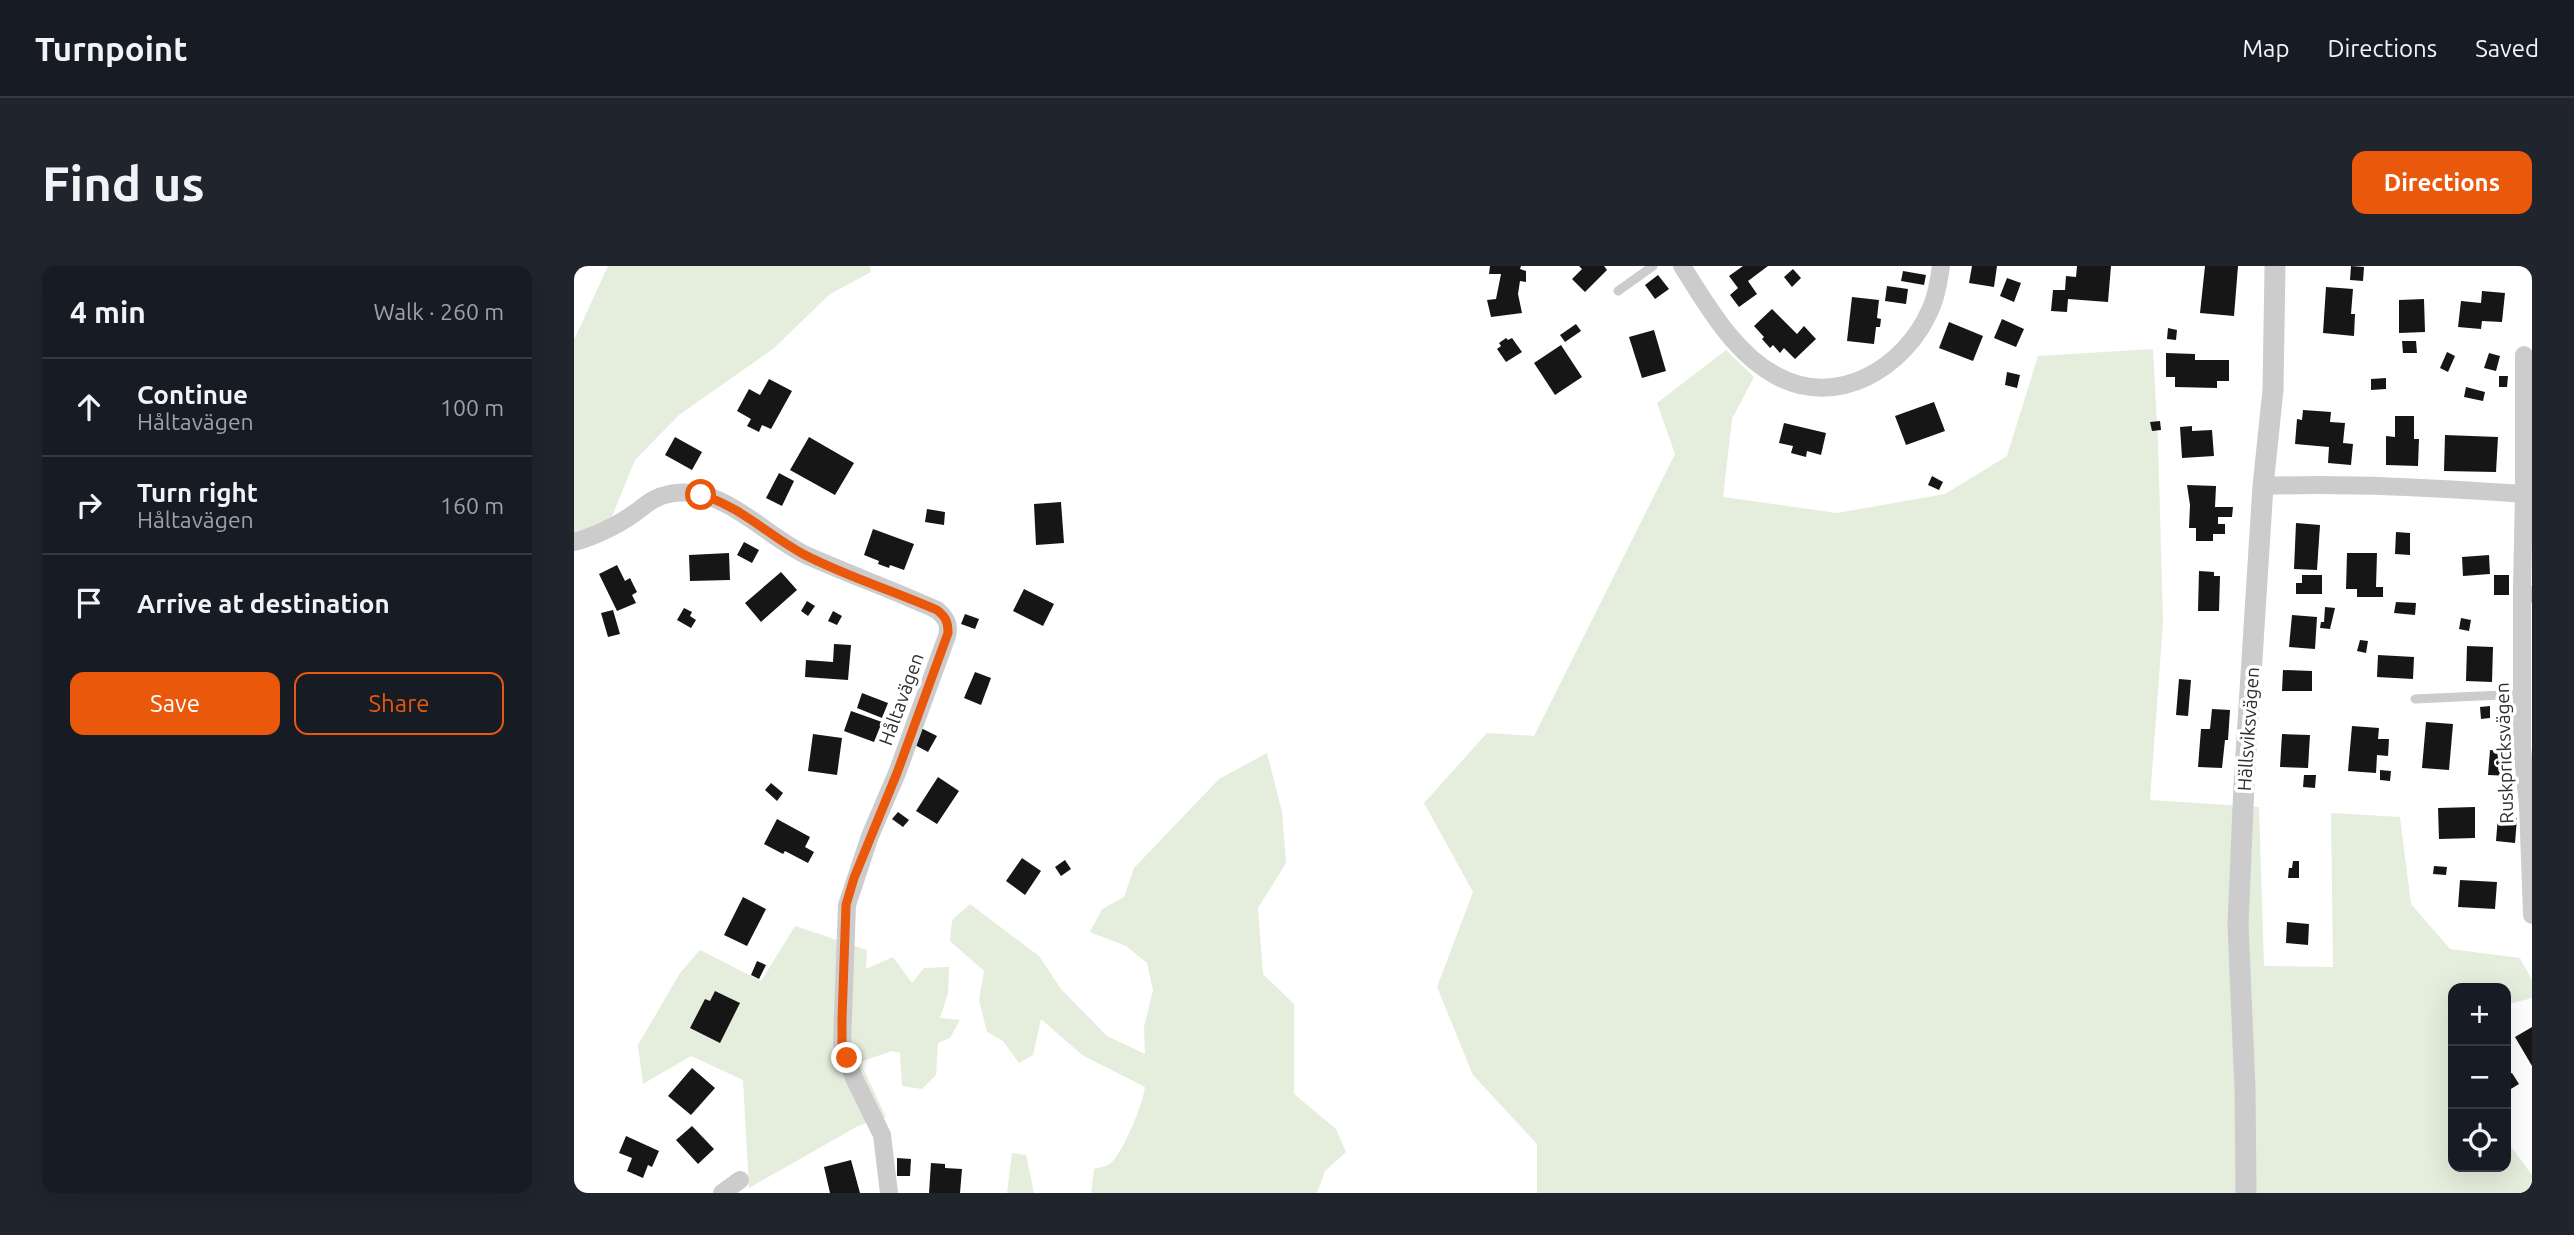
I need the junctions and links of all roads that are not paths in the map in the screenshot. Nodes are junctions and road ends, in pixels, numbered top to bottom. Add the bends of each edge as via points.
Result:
1 (1653, 266) edge
2 (1682, 266) edge
3 (1941, 266) edge
4 (2275, 266) edge
5 (1618, 291) dead end
6 (2524, 355) dead end
7 (2263, 486) junction
8 (2524, 494) junction
9 (574, 542) edge
10 (2527, 595) edge
11 (2523, 694) junction
12 (2415, 699) dead end
13 (2532, 915) edge
14 (740, 1180) dead end
15 (722, 1193) edge
16 (889, 1193) edge
17 (2246, 1193) edge

1 - 5 lane
2 - 3 street via 1715,317 1748,355 1775,376 1822,390 1855,382 1894,360 1932,306
4 - 7 street, Hällsviksvägen via 2273,390
6 - 8 street, Ruskpricksvägen
7 - 8 street via 2410,487
7 - 17 street, Hällsviksvägen via 2238,924
8 - 10 street, Ruskpricksvägen
9 - 16 street, Håltavägen via 631,516 651,499 671,493 701,495 743,514 806,555 945,617 947,636 846,905 842,1044 882,1135
10 - 11 street, Ruskpricksvägen
11 - 12 lane
11 - 13 street, Ruskpricksvägen
14 - 15 street

